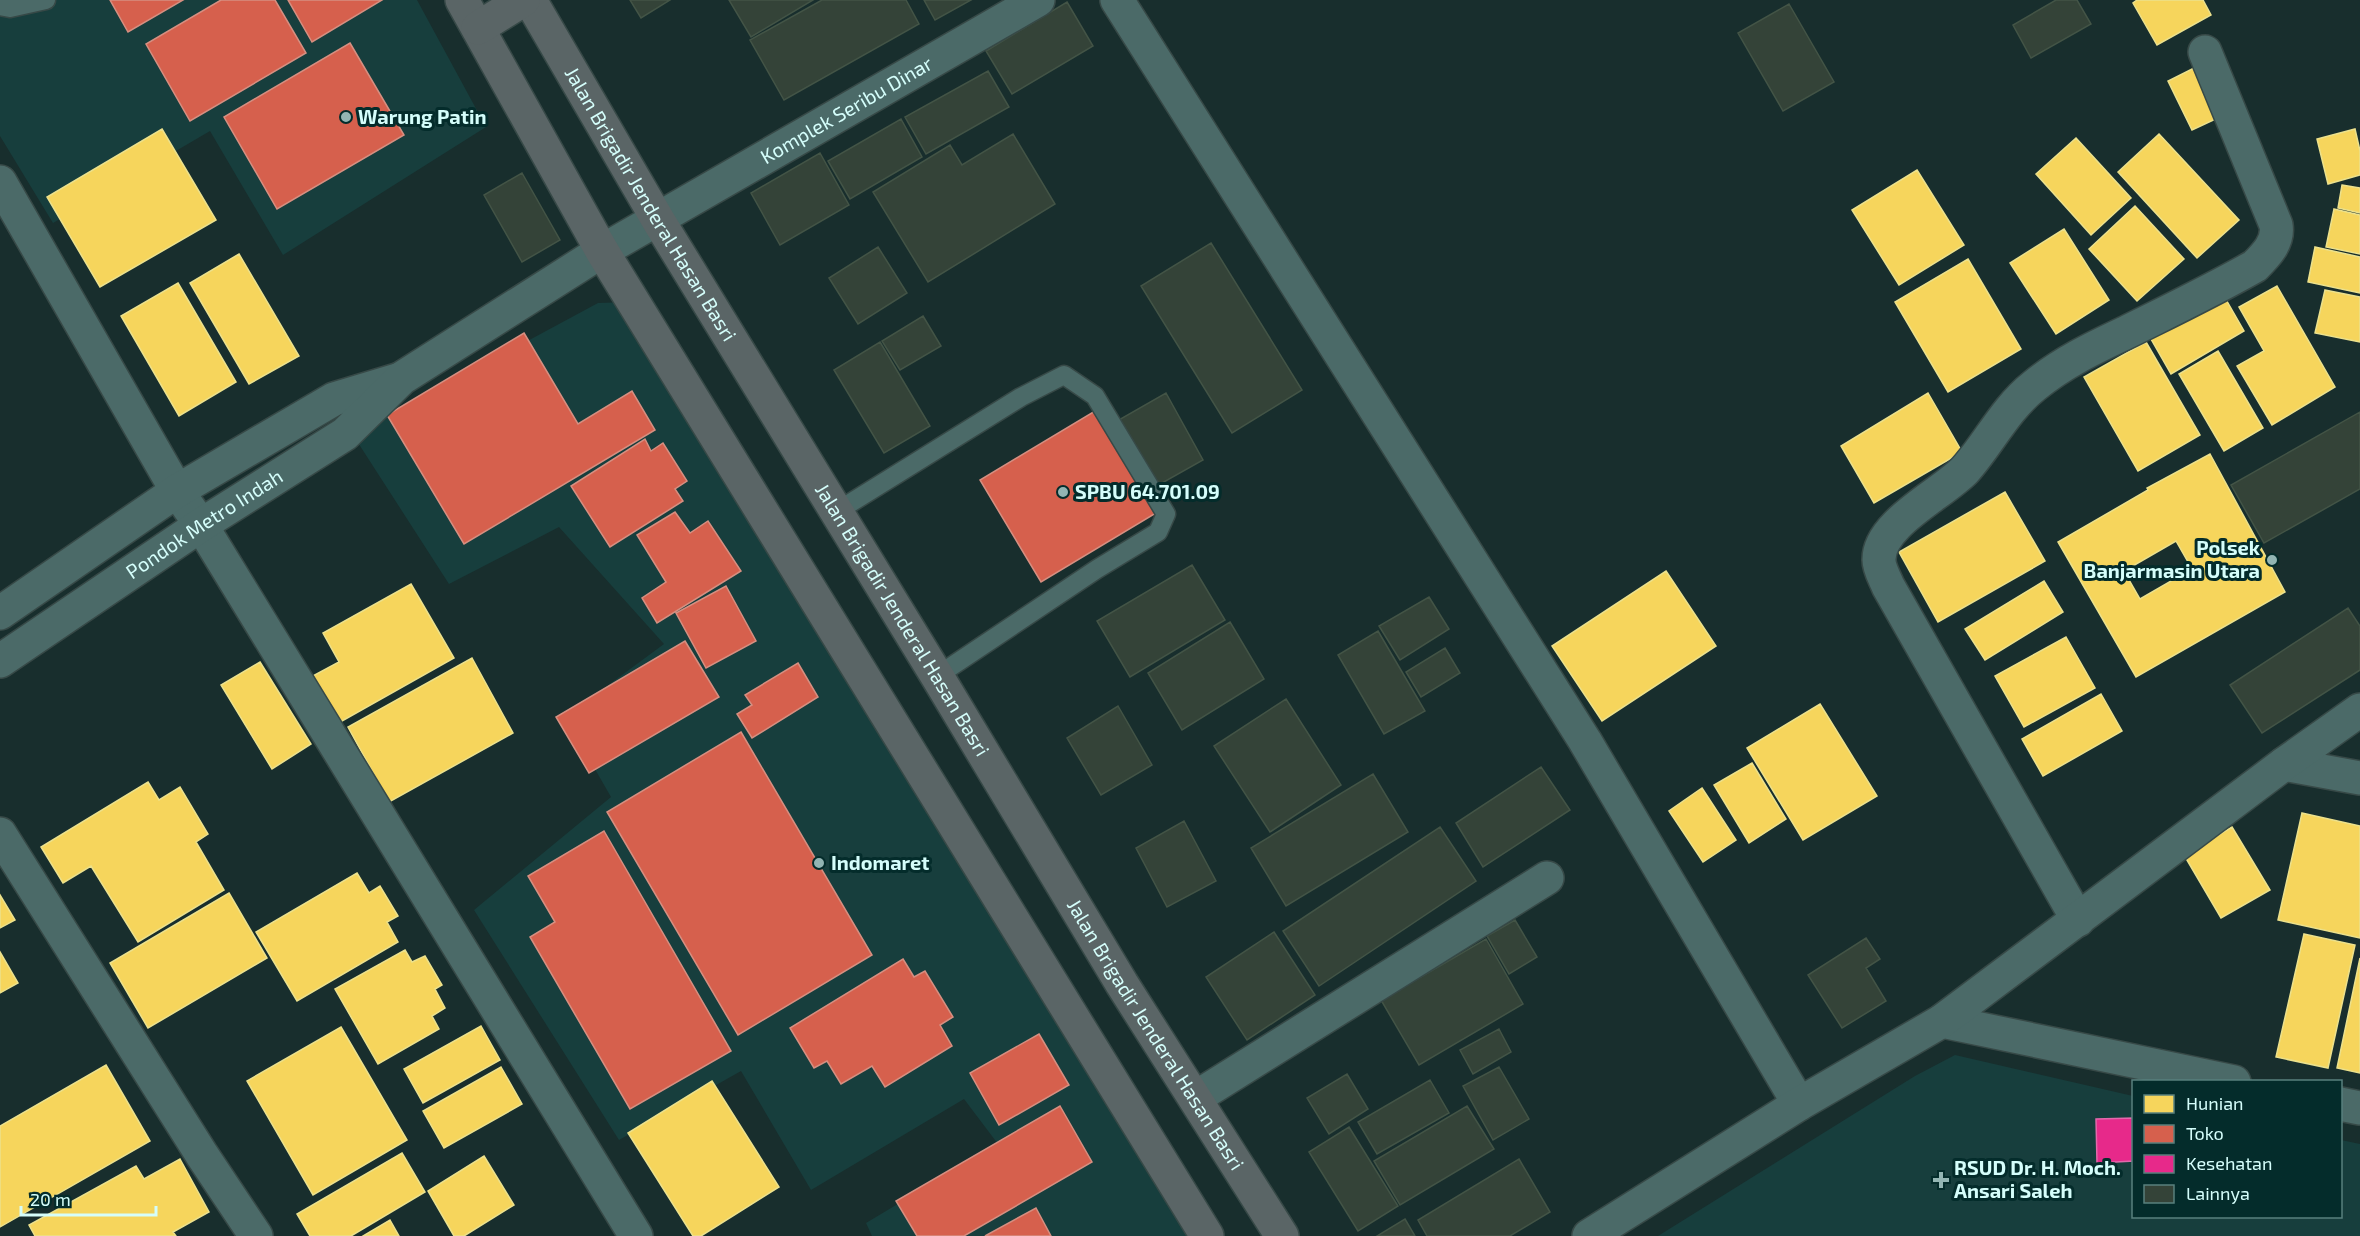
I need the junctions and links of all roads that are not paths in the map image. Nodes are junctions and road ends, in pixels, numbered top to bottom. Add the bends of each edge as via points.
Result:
1 (46, 0) edge
2 (462, 0) edge
3 (523, 0) edge
4 (530, 0) edge
5 (1038, 0) edge
6 (1117, 0) edge
7 (0, 6) edge
8 (478, 28) junction
9 (2205, 52) dead end
10 (0, 182) edge
11 (658, 220) junction
12 (602, 251) junction
13 (402, 378) junction
14 (177, 491) junction
15 (836, 512) junction
16 (201, 525) junction
17 (0, 613) edge
18 (0, 661) edge
19 (937, 676) junction
20 (2360, 710) edge
21 (2284, 764) junction
22 (2360, 778) edge
23 (0, 834) edge
24 (1547, 878) dead end
25 (2078, 920) junction
26 (1942, 1021) junction
27 (2224, 1080) edge
28 (1195, 1098) junction
29 (1799, 1104) junction
30 (2342, 1104) edge
31 (2360, 1108) edge
32 (256, 1236) edge
33 (636, 1236) edge
34 (1207, 1236) edge
35 (1282, 1236) edge
36 (1589, 1236) edge

1 - 7 lane via 10,8
2 - 8 highway
3 - 8 highway
4 - 11 highway, Jalan Brigadir Jenderal Hasan Basri
5 - 11 street, Komplek Seribu Dinar
6 - 29 street via 1585,741
8 - 12 highway
9 - 25 street via 2276,225 2274,242 2255,266 2073,358 2033,387 2006,414 1964,471 1898,524 1883,542 1879,556 1888,586
10 - 14 street
11 - 12 street, Komplek Seribu Dinar
11 - 15 highway, Jalan Brigadir Jenderal Hasan Basri
12 - 13 street, Pondok Metro Indah
12 - 34 highway
13 - 14 street, Pondok Metro Indah via 334,399
13 - 16 street, Pondok Metro Indah via 345,434
14 - 16 street
14 - 17 street, Pondok Metro Indah
15 - 19 highway, Jalan Brigadir Jenderal Hasan Basri
15 - 19 lane via 1021,397 1064,375 1095,396 1166,514 1158,532
16 - 18 street, Pondok Metro Indah
16 - 33 street
19 - 28 highway, Jalan Brigadir Jenderal Hasan Basri
20 - 21 street
21 - 22 street
21 - 25 street
23 - 32 street
24 - 28 street
25 - 26 street
26 - 27 street
26 - 29 street
28 - 35 highway, Jalan Brigadir Jenderal Hasan Basri
29 - 36 street
30 - 31 street

